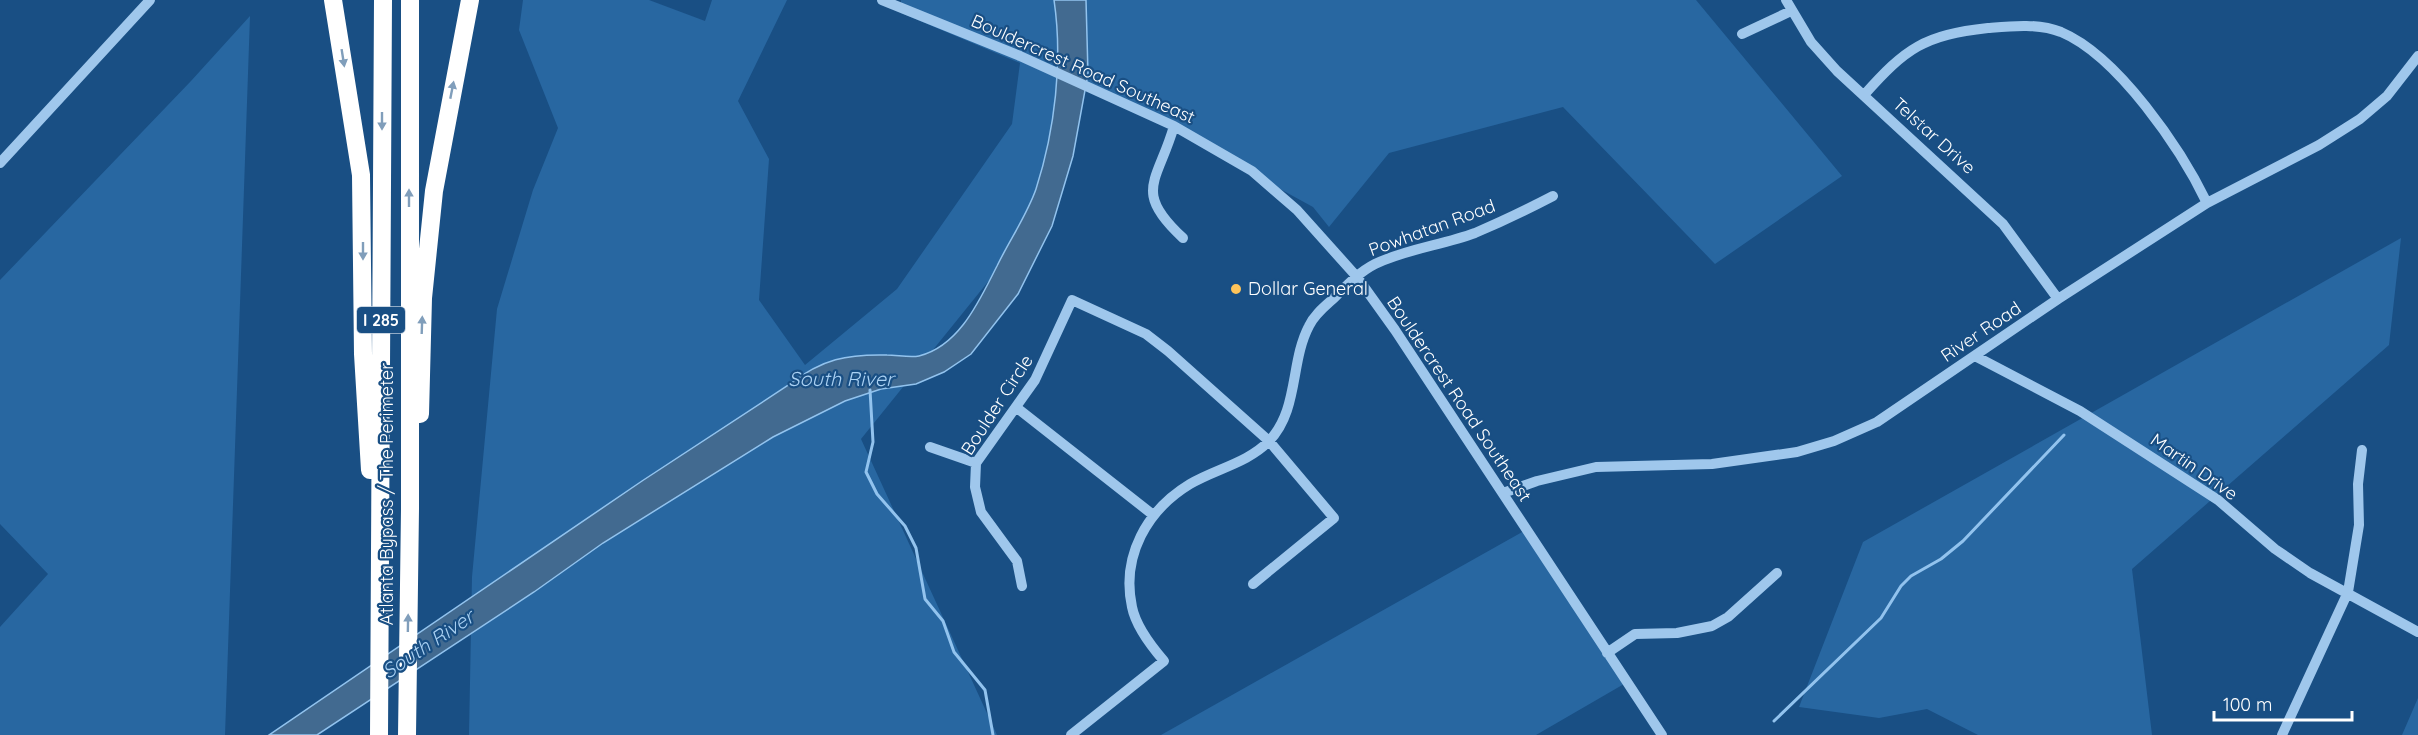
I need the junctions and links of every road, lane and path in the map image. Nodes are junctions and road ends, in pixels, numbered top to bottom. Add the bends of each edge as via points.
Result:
1 (150, 0) edge
2 (333, 0) edge
3 (383, 0) edge
4 (410, 0) edge
5 (470, 0) edge
6 (882, 0) edge
7 (1785, 0) edge
8 (895, 3) edge
9 (1791, 11) junction
10 (1742, 34) dead end
11 (2417, 62) edge
12 (1864, 95) junction
13 (1174, 126) junction
14 (0, 163) edge
15 (1553, 196) dead end
16 (2207, 203) junction
17 (1183, 238) dead end
18 (1357, 277) junction
19 (2058, 299) junction
20 (1975, 356) junction
21 (1017, 408) junction
22 (1269, 441) junction
23 (930, 447) dead end
24 (2362, 450) dead end
25 (976, 463) junction
26 (1503, 493) junction
27 (410, 508) junction
28 (1152, 514) junction
29 (1777, 573) dead end
30 (1253, 584) dead end
31 (1022, 586) dead end
32 (2348, 592) junction
33 (2418, 633) edge
34 (380, 639) junction
35 (1607, 653) junction
36 (379, 728) edge
37 (407, 735) edge
38 (1071, 735) edge
39 (1662, 735) edge
40 (2282, 735) edge

1 - 14 street
2 -> 34 highway via 361,175 363,354
3 -> 34 highway, Atlanta Bypass / The Perimeter / I 285
27 -> 4 highway, Atlanta Bypass / The Perimeter / I 285
27 -> 5 highway via 420,441 423,298 434,191
6 - 8 street, Bouldercrest Road Southeast
7 - 9 street, Telstar Drive
8 - 13 street, Bouldercrest Road Southeast
9 - 10 street
9 - 12 street, Telstar Drive via 1811,42
11 - 16 street, River Road via 2360,119 2319,145
12 - 16 street via 1911,49 1934,38 2009,26 2059,31 2103,60 2140,102 2175,144
12 - 19 street, Telstar Drive via 2003,224
13 - 17 street via 1154,182 1153,204
13 - 18 street, Bouldercrest Road Southeast via 1252,171 1297,210
15 - 18 street, Powhatan Road via 1475,233 1375,264
16 - 19 street, River Road
18 - 22 street, Powhatan Road via 1309,326 1299,352 1291,400 1281,425
18 - 26 street, Bouldercrest Road Southeast
19 - 20 street, River Road
20 - 26 street, River Road via 1877,422 1797,452 1712,464 1596,467
20 - 32 street, Martin Drive via 2080,411 2218,500 2301,567
21 - 22 street, Boulder Circle via 1047,357 1072,300 1146,334
21 - 25 street, Boulder Circle
21 - 28 street
22 - 28 street via 1253,454 1192,483
22 - 30 street via 1334,518
23 - 25 street
24 - 32 street via 2359,525
25 - 31 street, Boulder Circle via 975,487 981,512 1017,561
26 - 35 street, Bouldercrest Road Southeast
37 -> 27 highway, Atlanta Bypass / The Perimeter / I 285
28 - 38 street via 1135,548 1129,588 1138,625 1164,662
29 - 35 street via 1728,617 1712,626 1677,633 1635,634
32 - 33 street, Martin Drive
32 - 40 street
34 - 36 highway, Atlanta Bypass / The Perimeter / I 285
35 - 39 street, Bouldercrest Road Southeast

